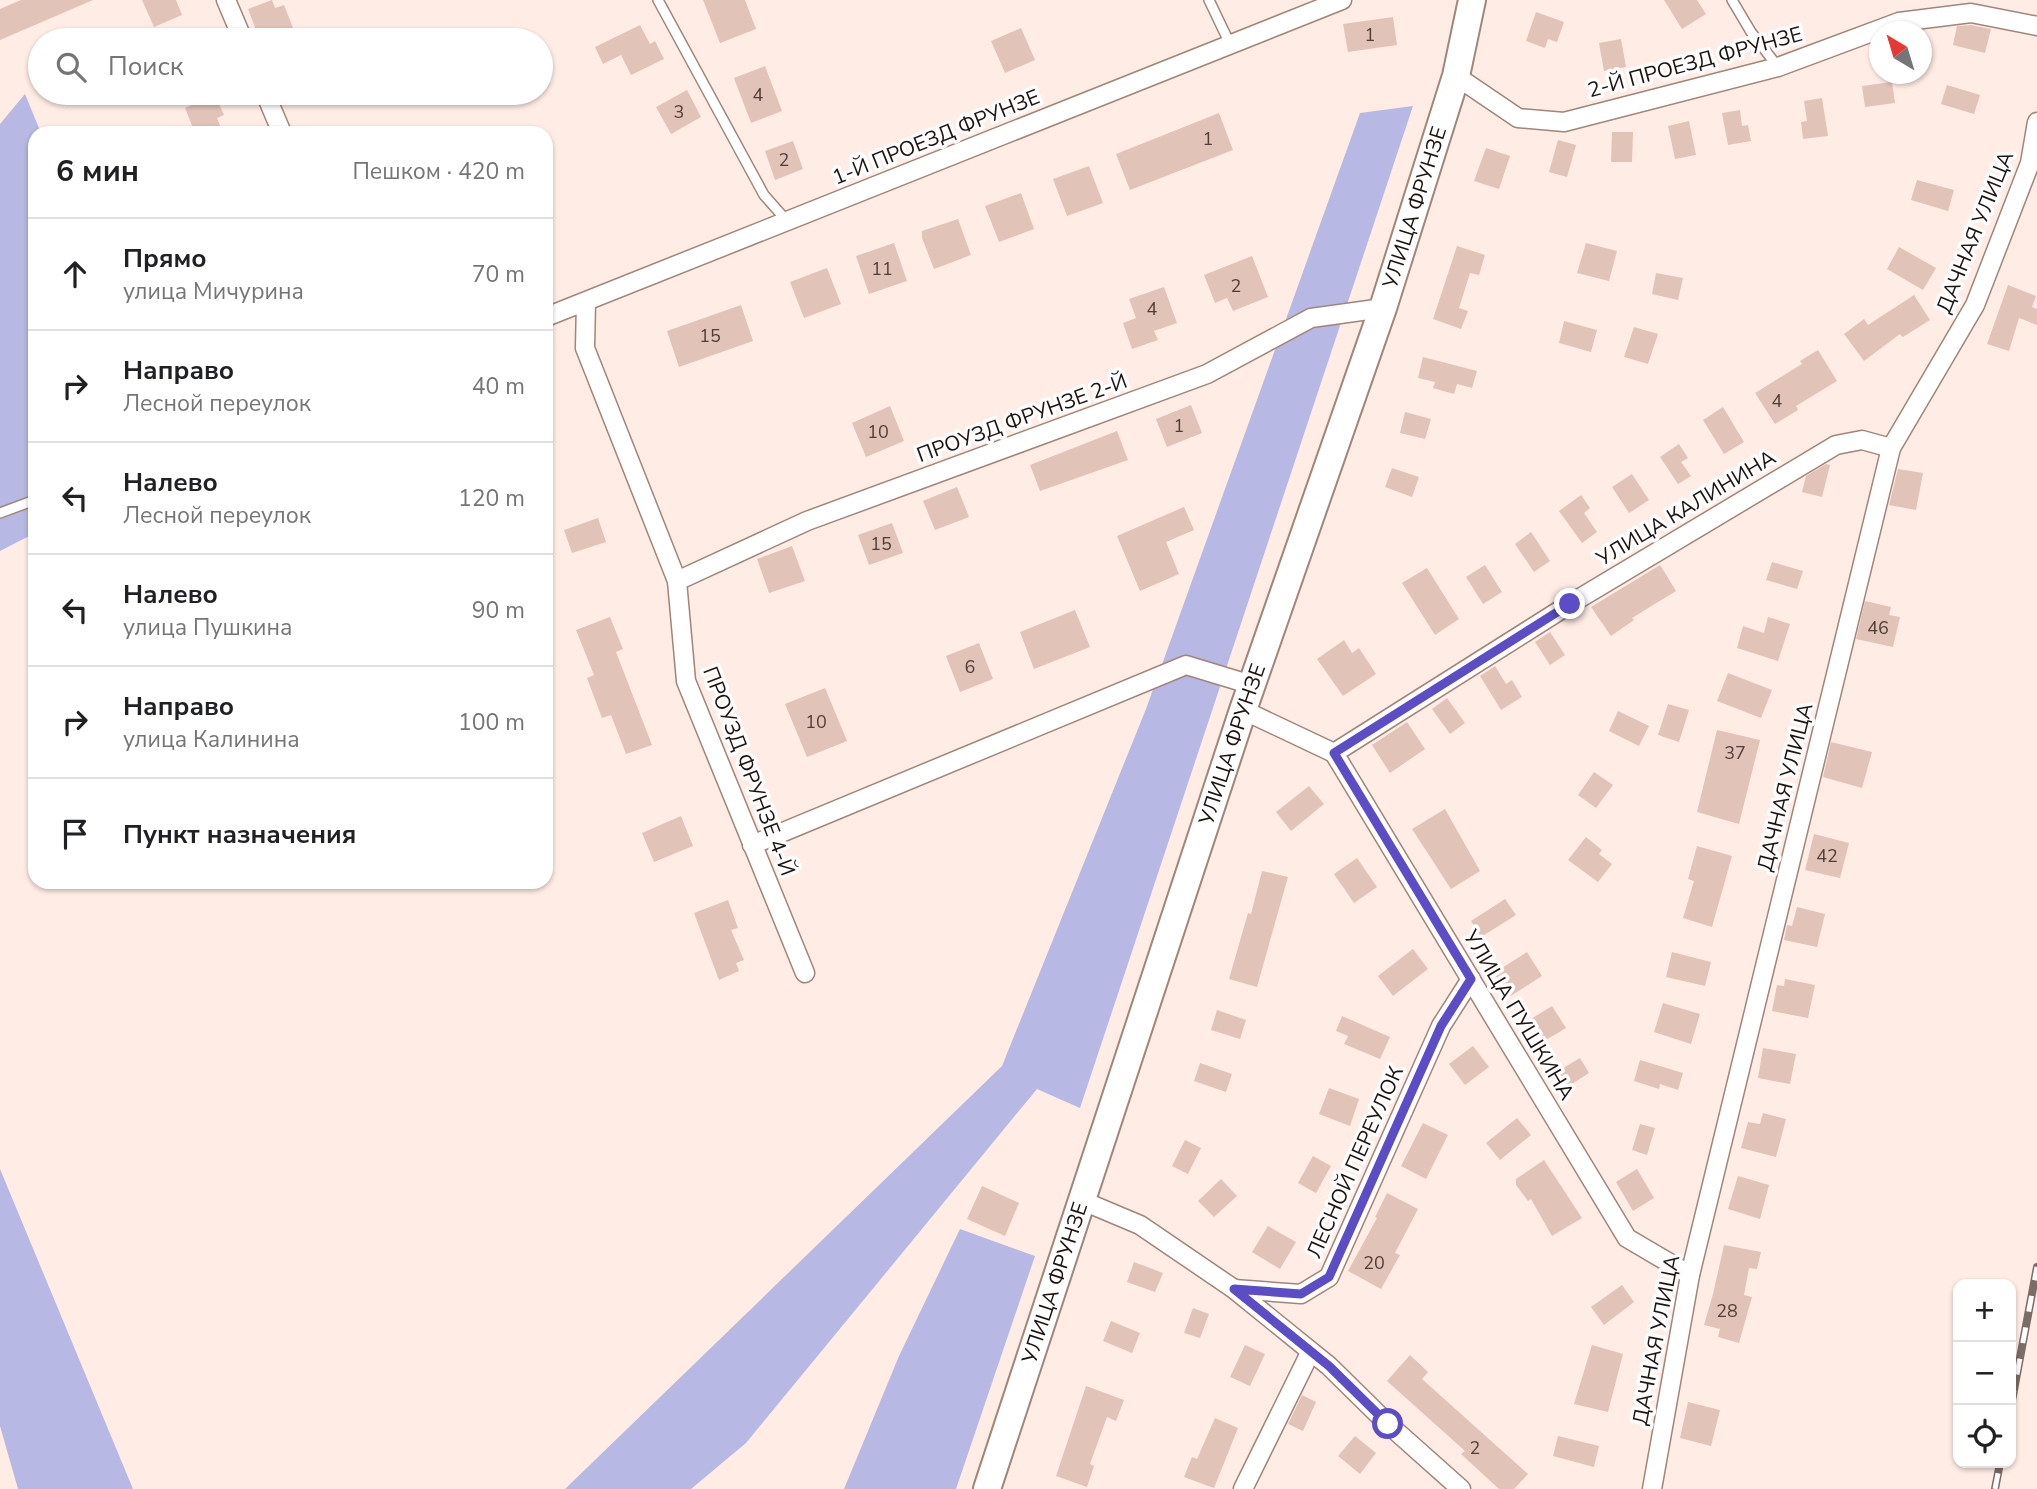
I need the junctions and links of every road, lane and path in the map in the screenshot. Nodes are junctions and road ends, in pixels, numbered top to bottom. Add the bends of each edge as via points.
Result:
1 (226, 0) edge
2 (658, 0) edge
3 (1209, 0) edge
4 (1342, 0) edge
5 (1472, 0) edge
6 (1732, 0) edge
7 (2037, 26) edge
8 (238, 28) edge
9 (1230, 44) junction
10 (1778, 67) junction
11 (1456, 76) junction
12 (270, 105) edge
13 (2037, 122) edge
14 (279, 126) edge
15 (787, 221) junction
16 (586, 302) junction
17 (1383, 308) junction
18 (553, 314) edge
19 (1891, 448) junction
20 (28, 503) edge
21 (0, 513) edge
22 (677, 581) junction
23 (1252, 685) junction
24 (1243, 710) junction
25 (1334, 753) junction
26 (752, 845) junction
27 (805, 973) dead end
28 (1471, 979) junction
29 (1083, 1201) junction
30 (1690, 1275) junction
31 (1234, 1289) junction
32 (1310, 1353) junction
33 (987, 1489) edge
34 (1243, 1489) edge
35 (1461, 1489) edge
36 (1652, 1489) edge

1 - 8 street
2 - 15 lane via 764,195
3 - 9 lane
4 - 9 street, 1-Й ПРОЕЗД ФРУНЗЕ
5 - 11 street, УЛИЦА ФРУНЗЕ
6 - 10 lane
7 - 10 street, 2-Й ПРОЕЗД ФРУНЗЕ via 1971,13 1899,22
9 - 15 street, 1-Й ПРОЕЗД ФРУНЗЕ
10 - 11 street, 2-Й ПРОЕЗД ФРУНЗЕ via 1564,122 1518,118
11 - 17 street, УЛИЦА ФРУНЗЕ
12 - 14 street
13 - 19 street, ДАЧНАЯ УЛИЦА via 2030,163 1975,305
15 - 16 street, 1-Й ПРОЕЗД ФРУНЗЕ
16 - 18 street, 1-Й ПРОЕЗД ФРУНЗЕ
16 - 22 street, ПРОУЗД ФРУНЗЕ 4-Й via 585,348
17 - 22 street, ПРОУЗД ФРУНЗЕ 2-Й via 1311,318 1207,374 807,521
17 - 23 street, УЛИЦА ФРУНЗЕ
19 - 25 street, УЛИЦА КАЛИНИНА via 1862,440 1836,445 1570,604
19 - 30 street, ДАЧНАЯ УЛИЦА
20 - 21 lane
22 - 26 street, ПРОУЗД ФРУНЗЕ 4-Й via 686,681
23 - 24 street, УЛИЦА ФРУНЗЕ
23 - 26 street via 1186,665
24 - 25 street
24 - 29 street, УЛИЦА ФРУНЗЕ
25 - 28 street, УЛИЦА ПУШКИНА
26 - 27 street, ПРОУЗД ФРУНЗЕ 4-Й
28 - 30 street, УЛИЦА ПУШКИНА via 1627,1238
28 - 31 street, ЛЕСНОЙ ПЕРЕУЛОК via 1441,1026 1329,1277 1301,1294
29 - 31 street via 1140,1225
29 - 33 street, УЛИЦА ФРУНЗЕ
30 - 36 street, ДАЧНАЯ УЛИЦА
31 - 32 street
32 - 34 street
32 - 35 street

